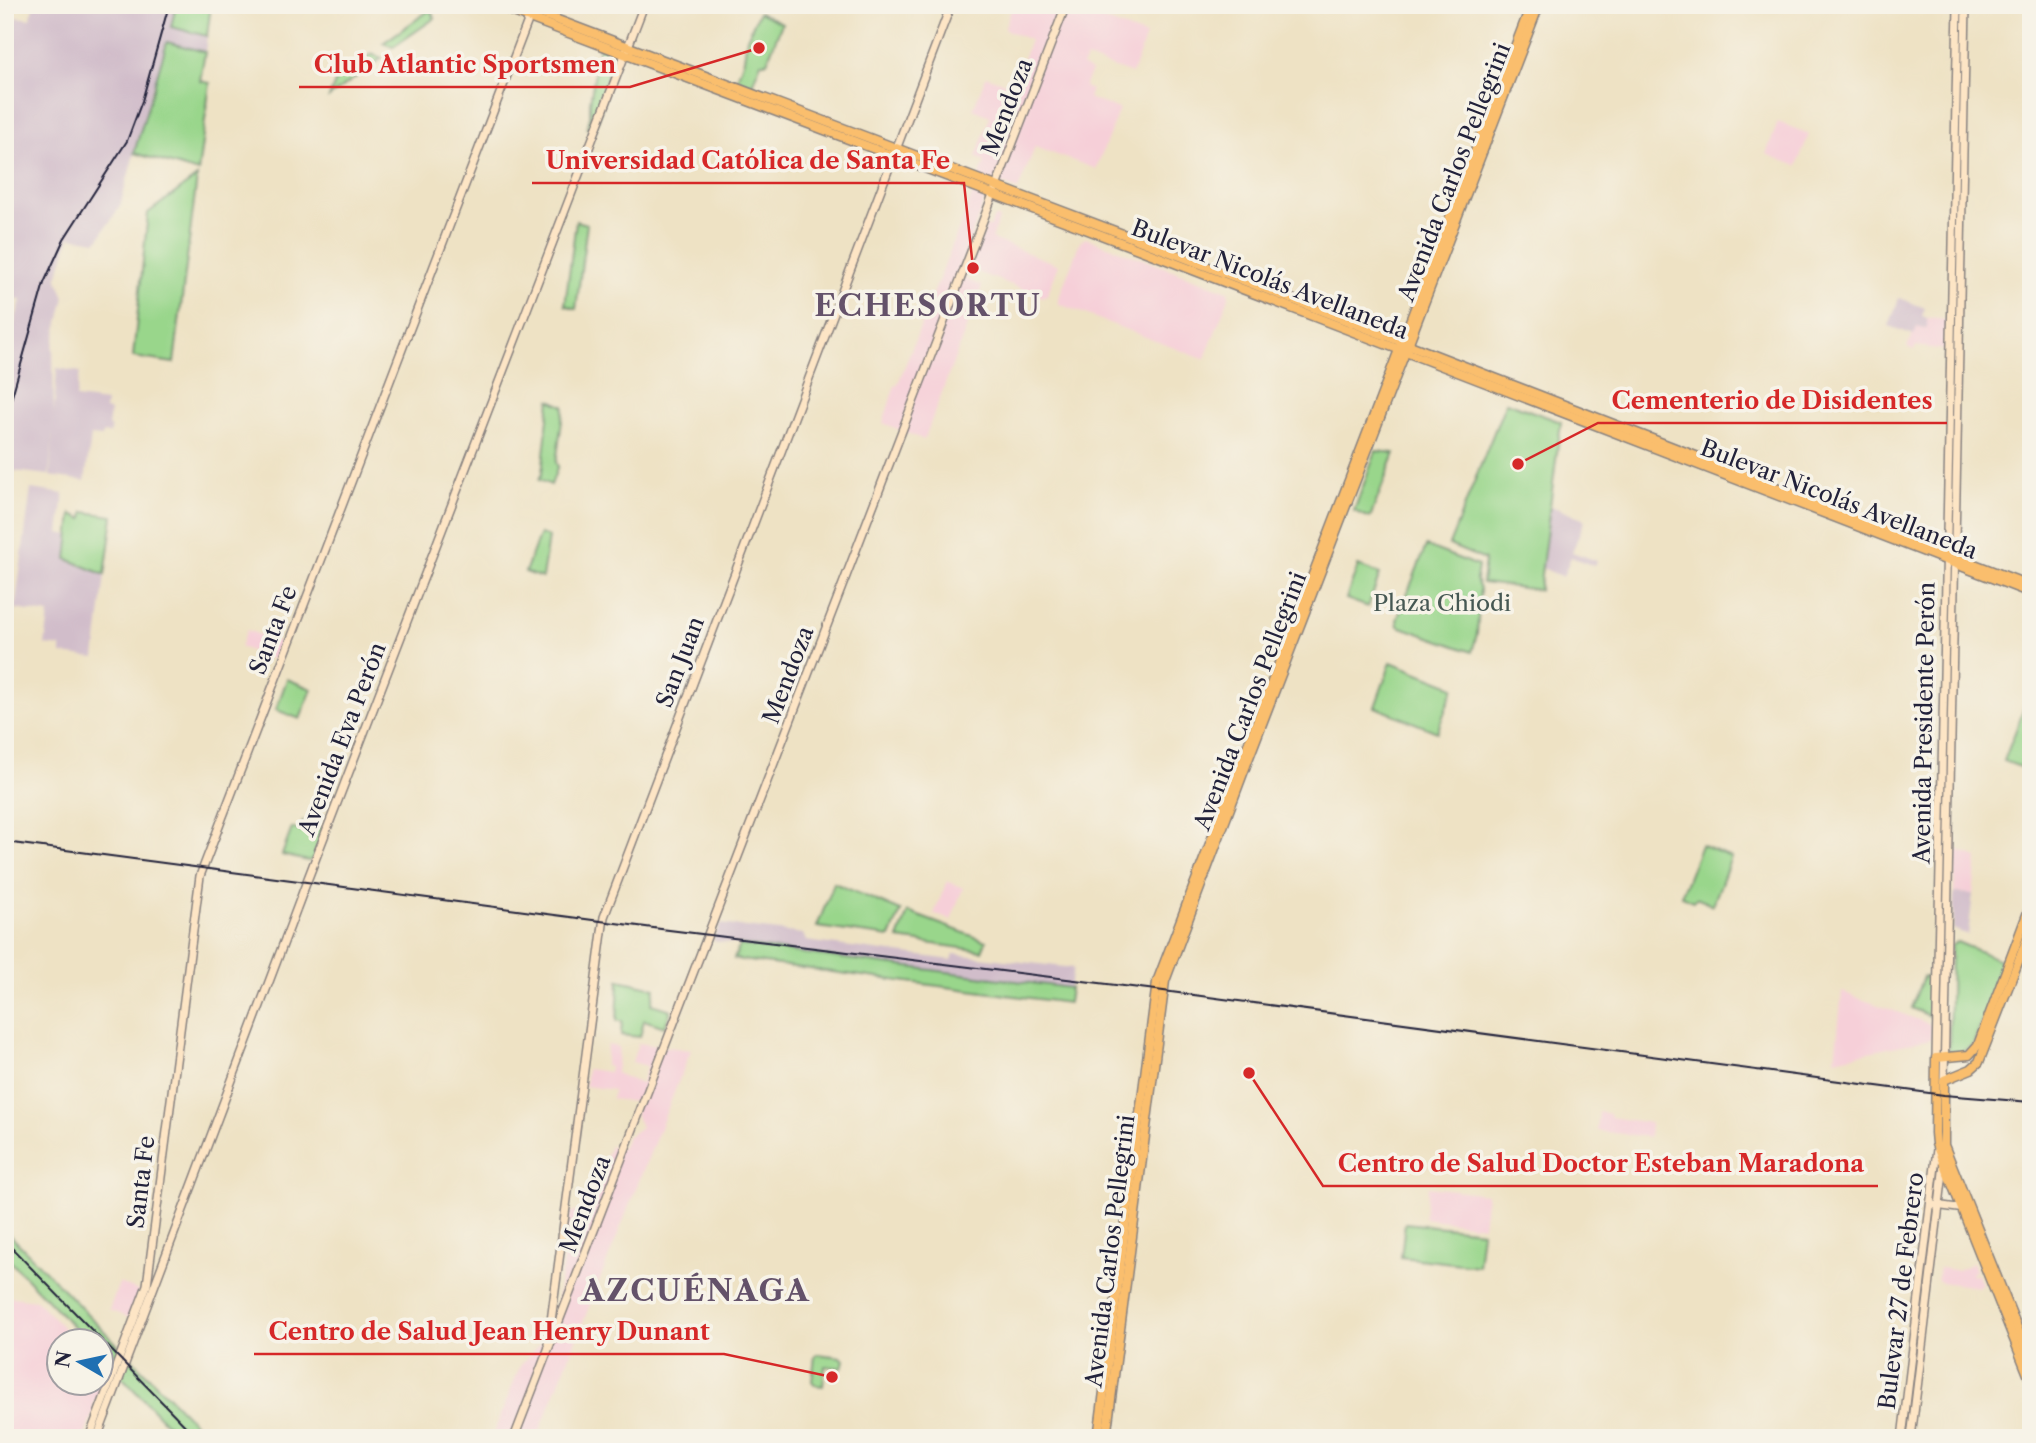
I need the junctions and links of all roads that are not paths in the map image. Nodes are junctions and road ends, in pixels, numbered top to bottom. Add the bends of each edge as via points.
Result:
1 (495, 5) edge
2 (518, 5) edge
3 (644, 5) edge
4 (951, 5) edge
5 (1066, 5) edge
6 (1531, 5) edge
7 (1539, 5) edge
8 (1958, 5) edge
9 (1966, 5) edge
10 (531, 12) edge
11 (626, 52) junction
12 (895, 152) junction
13 (995, 190) junction
14 (1403, 346) junction
15 (1951, 559) junction
16 (2031, 586) edge
17 (2031, 593) edge
18 (2031, 904) edge
19 (2031, 929) edge
20 (1940, 1058) junction
21 (1944, 1080) junction
22 (1941, 1149) junction
23 (1944, 1165) junction
24 (1935, 1205) junction
25 (1965, 1208) junction
26 (546, 1359) junction
27 (2031, 1362) edge
28 (2031, 1382) edge
29 (89, 1438) edge
30 (97, 1438) edge
31 (514, 1438) edge
32 (1098, 1438) edge
33 (1106, 1438) edge
34 (1902, 1438) edge
35 (1911, 1438) edge

1 - 10 main road, Bulevar Nicolás Avellaneda
2 - 10 main road, Bulevar Nicolás Avellaneda
3 - 11 main road, Avenida Eva Perón
4 - 12 main road, San Juan
5 - 13 main road, Mendoza
6 - 14 main road, Avenida Carlos Pellegrini
7 - 14 main road, Avenida Carlos Pellegrini
8 - 15 main road, Avenida Presidente Perón
9 - 15 main road, Avenida Presidente Perón
10 - 11 main road, Bulevar Nicolás Avellaneda
10 - 29 main road, Santa Fe via 200,876 145,1293
11 - 12 main road, Bulevar Nicolás Avellaneda
11 - 30 main road, Avenida Eva Perón
12 - 13 main road, Bulevar Nicolás Avellaneda
12 - 26 main road, San Juan via 604,917
13 - 14 main road, Bulevar Nicolás Avellaneda
13 - 26 main road, Mendoza
14 - 15 main road, Bulevar Nicolás Avellaneda
14 - 32 main road, Avenida Carlos Pellegrini via 1157,982
14 - 33 main road, Avenida Carlos Pellegrini via 1165,981
15 - 16 main road, Bulevar Nicolás Avellaneda
15 - 17 main road, Bulevar Nicolás Avellaneda
15 - 20 main road, Avenida Presidente Perón
18 - 20 main road via 1978,1045 1969,1055
19 - 21 main road via 1979,1062
20 - 21 main road, Avenida Presidente Perón
20 - 22 main road, Avenida Presidente Perón
21 - 22 main road, Avenida Presidente Perón
22 - 23 main road, Avenida Presidente Perón
22 - 24 main road, Bulevar 27 de Febrero
22 - 25 main road, Avenida Presidente Perón
23 - 24 main road, Bulevar 27 de Febrero
23 - 25 main road, Avenida Presidente Perón
24 - 25 main road
24 - 34 main road, Bulevar 27 de Febrero
24 - 35 main road, Bulevar 27 de Febrero
25 - 27 main road, Avenida Presidente Perón
25 - 28 main road, Avenida Presidente Perón
26 - 31 main road

